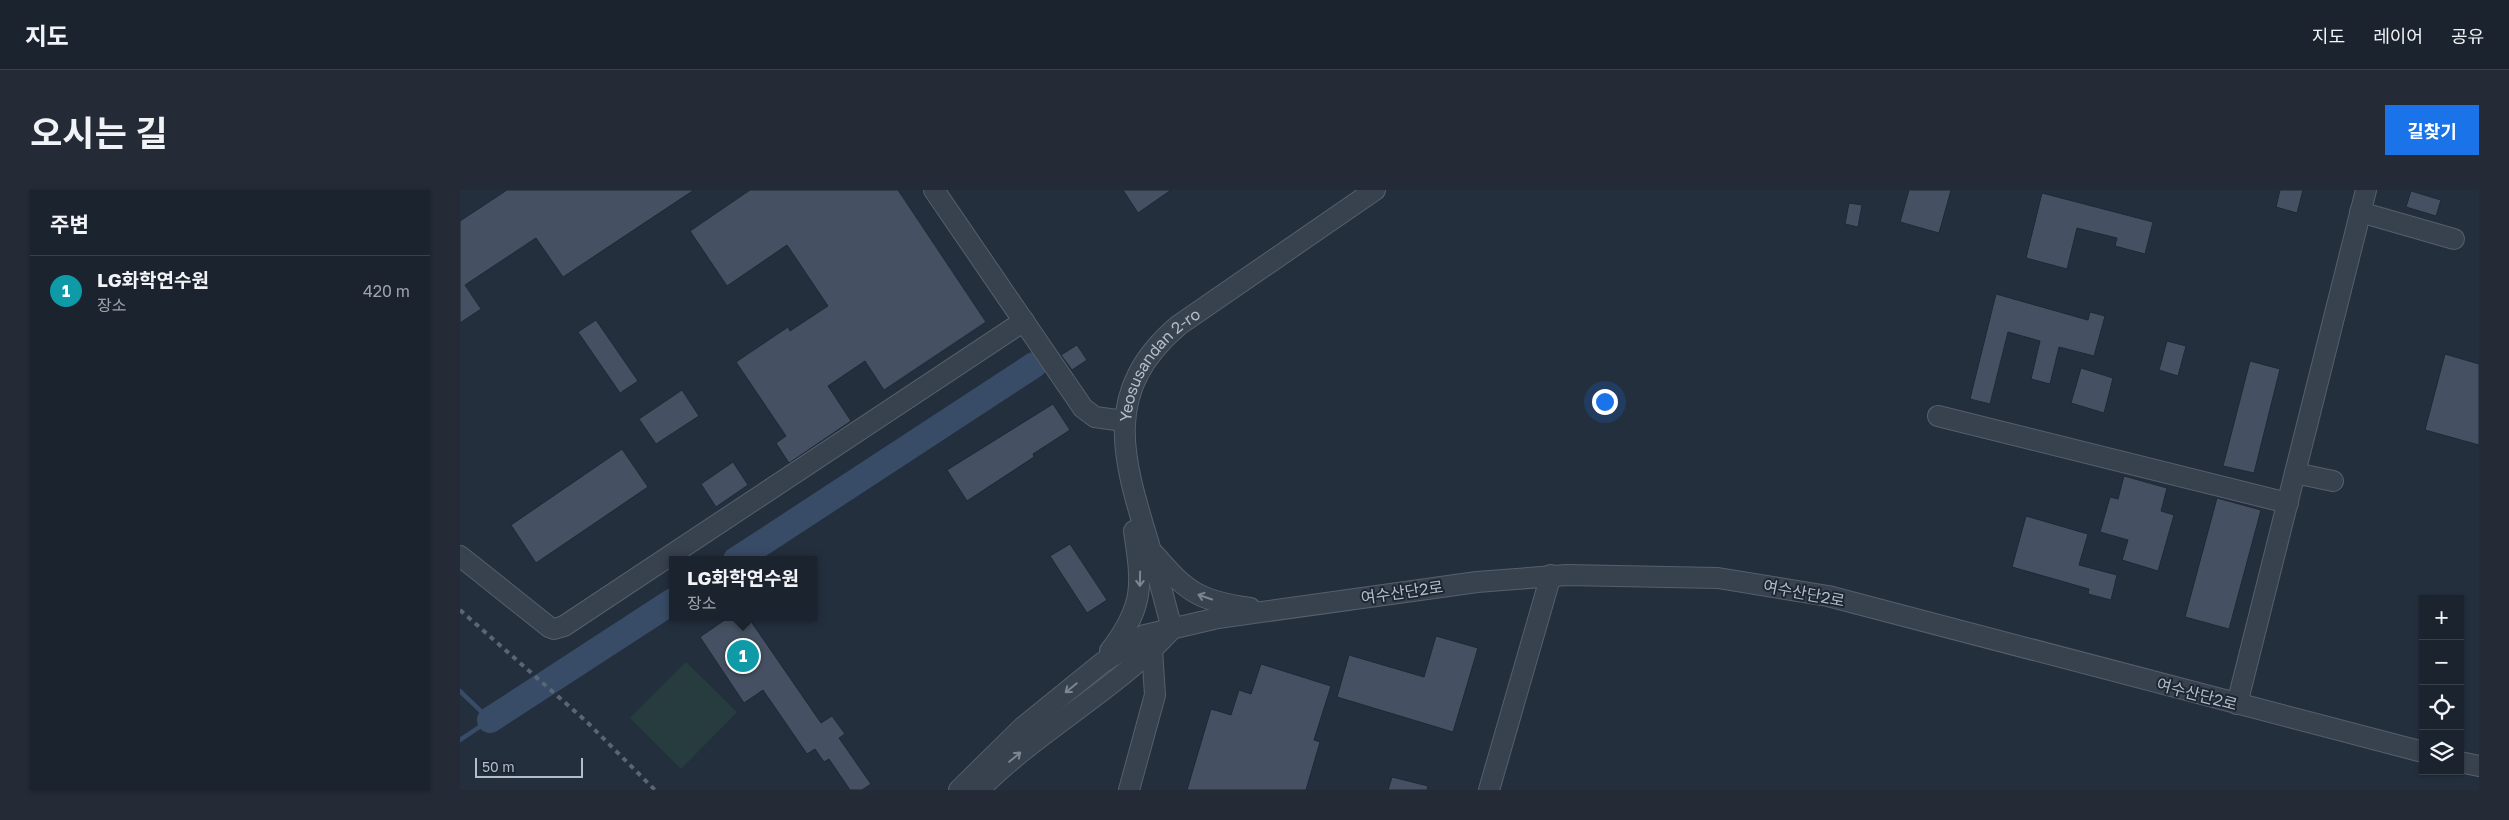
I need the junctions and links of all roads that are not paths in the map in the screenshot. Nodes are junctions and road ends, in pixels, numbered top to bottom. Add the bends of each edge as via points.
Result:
1 (934, 190) edge
2 (1375, 190) edge
3 (2366, 190) edge
4 (2360, 212) junction
5 (2454, 239) dead end
6 (1024, 321) junction
7 (1938, 416) dead end
8 (1124, 421) junction
9 (2295, 473) junction
10 (2333, 482) dead end
11 (1134, 496) junction
12 (2288, 503) junction
13 (1150, 549) junction
14 (460, 556) edge
15 (669, 556) edge
16 (670, 556) edge
17 (1551, 575) junction
18 (1269, 610) junction
19 (1172, 629) junction
20 (1152, 650) junction
21 (1102, 663) junction
22 (2238, 704) junction
23 (2419, 751) edge
24 (2464, 763) edge
25 (2479, 766) edge
26 (959, 790) edge
27 (979, 790) edge
28 (1129, 790) edge
29 (1489, 790) edge

1 - 6 street
2 - 8 street, Yeosusandan 2-ro via 1155,347 1142,366
3 - 4 street
4 - 5 street
4 - 9 street
6 - 8 street via 1088,414
6 - 16 street
7 - 12 street
8 - 11 street, Yeosusandan 2-ro via 1125,453
9 - 10 street
9 - 12 street
11 - 13 street, Yeosusandan 2-ro
11 -> 21 street via 1132,515 1140,572 1138,598 1130,623
12 - 22 street
18 -> 13 street via 1220,602 1193,593
13 - 19 street, Yeosusandan 2-ro
14 - 15 street via 554,629 564,626
17 - 18 street, 여수산단2로
17 - 22 street, 여수산단2로 via 1718,578 1792,589
17 - 29 street
18 - 19 street, 여수산단2로 via 1202,620
19 - 20 street
19 - 21 street, 여수산단2로 via 1145,635
27 -> 20 street via 1047,731
20 - 28 street via 1155,695
21 -> 26 street via 1023,727
22 - 23 street, 여수산단2로
24 - 25 street

